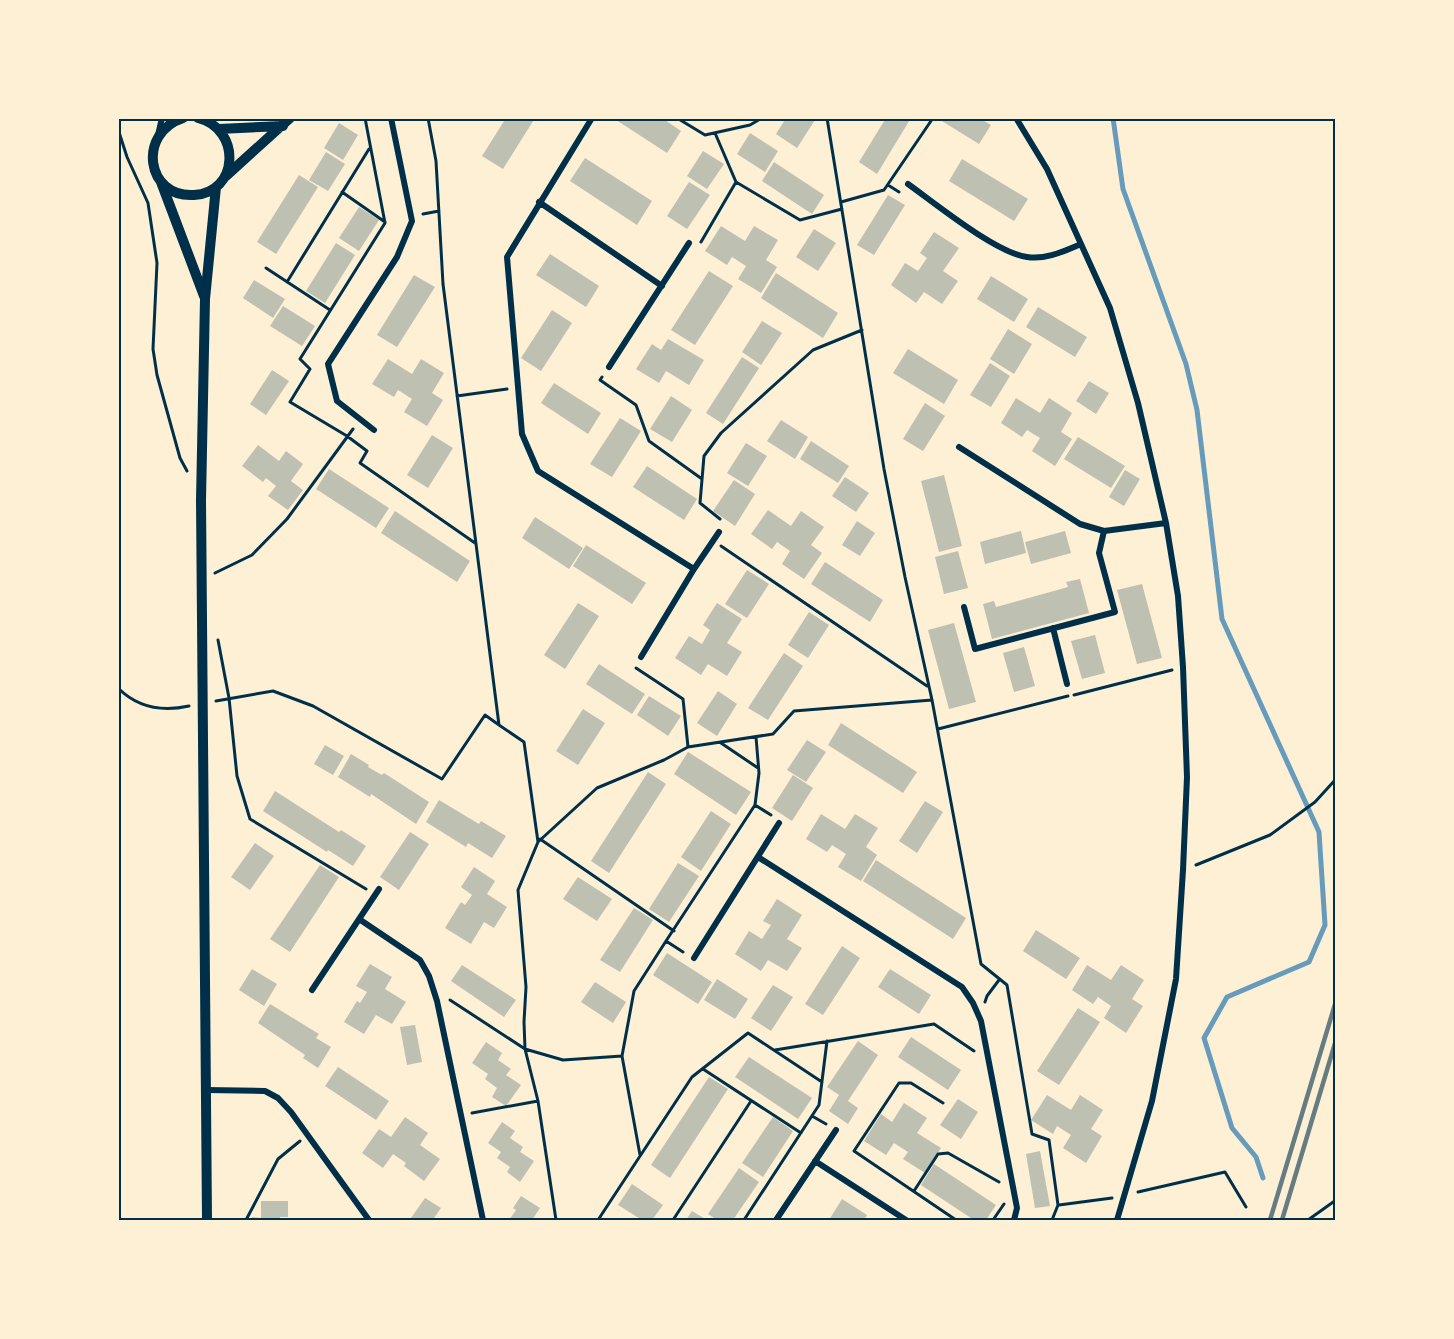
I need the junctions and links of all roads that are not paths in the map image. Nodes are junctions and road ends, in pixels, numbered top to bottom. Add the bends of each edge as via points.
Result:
1 (162, 118) edge
2 (183, 118) edge
3 (198, 118) edge
4 (391, 118) edge
5 (592, 118) edge
6 (1016, 118) edge
7 (286, 122) edge
8 (219, 129) junction
9 (158, 136) junction
10 (160, 181) junction
11 (220, 183) junction
12 (908, 184) dead end
13 (539, 202) junction
14 (689, 243) road end
15 (1081, 244) junction
16 (662, 286) junction
17 (205, 299) junction
18 (609, 367) road end
19 (374, 429) dead end
20 (959, 447) dead end
21 (1166, 523) junction
22 (1104, 531) junction
23 (719, 532) road end
24 (694, 569) junction
25 (964, 607) dead end
26 (1053, 628) junction
27 (641, 657) road end
28 (1067, 684) dead end
29 (779, 824) road end
30 (758, 857) junction
31 (377, 891) road end
32 (359, 920) junction
33 (694, 958) road end
34 (312, 990) dead end
35 (206, 1090) junction
36 (836, 1130) dead end
37 (815, 1161) junction
38 (207, 1221) edge
39 (369, 1221) edge
40 (483, 1221) edge
41 (777, 1221) edge
42 (906, 1221) edge
43 (1014, 1221) edge
44 (1117, 1221) edge

1 - 9 street
2 - 9 street
3 - 8 street
4 - 19 street via 412,221 397,256 328,364 337,401
5 - 13 street
6 - 15 street via 1047,169
7 - 8 street
7 - 11 street
8 - 11 street via 229,147 228,169
9 - 10 street via 153,164
10 - 11 street via 185,195 206,192
10 - 17 street
11 - 17 street
12 - 15 street via 998,246 1026,257 1044,257
13 - 16 street
13 - 24 street via 507,257 522,434 538,471
14 - 16 street
15 - 21 street via 1110,308 1138,403
16 - 18 street
17 - 35 street via 201,500
20 - 22 street via 1080,524
21 - 22 street
21 - 44 street via 1178,596 1186,777 1176,980 1152,1101
22 - 26 street via 1099,553 1115,612
23 - 24 street
24 - 27 street
25 - 26 street via 975,649
26 - 28 street
29 - 30 street
30 - 33 street
30 - 43 street via 962,987 981,1021 1017,1208
31 - 32 street
32 - 34 street
32 - 40 street via 420,960 429,976
35 - 38 street
35 - 39 street via 265,1091 278,1098
36 - 37 street
37 - 41 street
37 - 42 street

